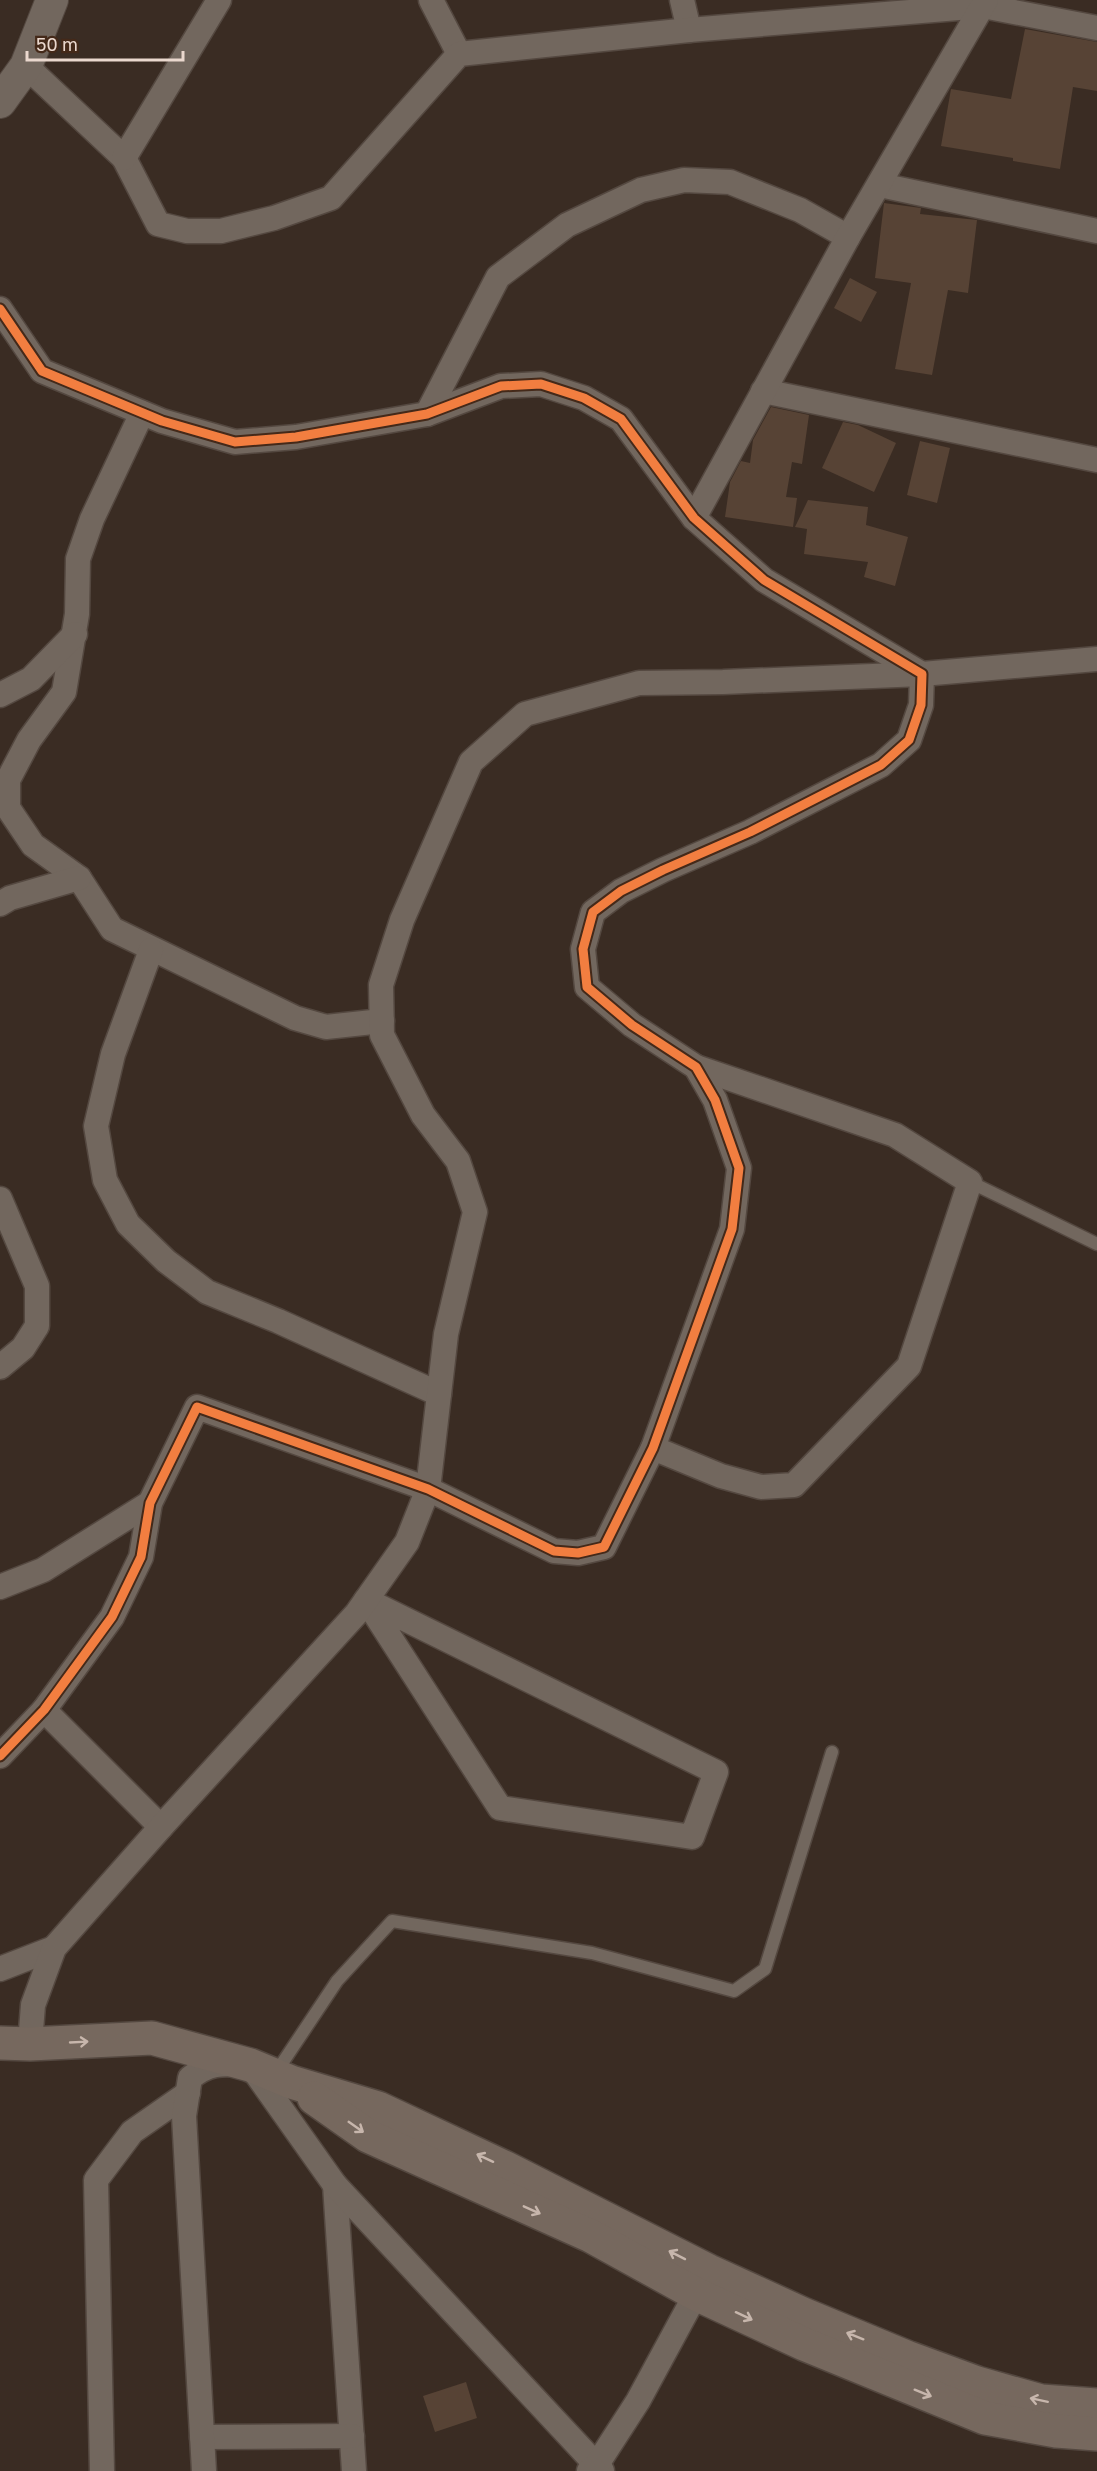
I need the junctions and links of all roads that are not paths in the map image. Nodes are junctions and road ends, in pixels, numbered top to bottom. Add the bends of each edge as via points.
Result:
1 (52, 0) edge
2 (219, 0) edge
3 (431, 0) edge
4 (682, 0) edge
5 (985, 3) edge
6 (1097, 28) edge
7 (689, 30) junction
8 (459, 54) junction
9 (26, 66) junction
10 (0, 102) edge
11 (124, 158) junction
12 (880, 185) junction
13 (1097, 231) edge
14 (848, 237) junction
15 (0, 309) edge
16 (763, 391) junction
17 (142, 413) junction
18 (427, 414) junction
19 (1097, 459) edge
20 (694, 518) junction
21 (75, 634) junction
22 (1097, 659) edge
23 (922, 674) junction
24 (0, 695) edge
25 (79, 878) junction
26 (0, 904) edge
27 (151, 950) junction
28 (382, 1021) junction
29 (696, 1067) junction
30 (970, 1182) junction
31 (0, 1199) edge
32 (1097, 1244) edge
33 (0, 1367) edge
34 (440, 1394) junction
35 (653, 1448) junction
36 (428, 1489) junction
37 (150, 1503) junction
38 (0, 1587) edge
39 (366, 1599) junction
40 (44, 1710) junction
41 (831, 1752) dead end
42 (0, 1756) edge
43 (161, 1827) junction
44 (54, 1948) junction
45 (0, 1969) edge
46 (15, 2044) edge
47 (272, 2074) junction
48 (188, 2093) junction
49 (335, 2185) junction
50 (703, 2282) junction
51 (1097, 2405) edge
52 (1097, 2434) edge
53 (352, 2436) junction
54 (202, 2437) junction
55 (596, 2469) edge
56 (102, 2471) edge
57 (204, 2471) edge
58 (354, 2471) edge

1 - 9 street
2 - 11 street
3 - 8 street
4 - 7 street
5 - 6 street
5 - 7 street
5 - 12 street
7 - 8 street
8 - 11 street via 331,198 274,218 220,231 187,231 158,224
9 - 10 street
9 - 11 street
12 - 13 street
12 - 14 street
14 - 16 street
14 - 18 street via 800,210 729,182 684,180 641,190 567,225 498,277
15 - 17 street via 42,371
16 - 19 street
16 - 20 street
17 - 18 street via 235,442 296,437
17 - 21 street via 92,519 78,559
18 - 20 street via 501,386 541,384 584,398 621,419
20 - 23 street via 764,580
21 - 24 street via 31,679
21 - 25 street via 64,692 29,741 8,780 8,808 33,845
22 - 23 street
23 - 28 street via 639,683 525,714 471,762 402,920 381,985
23 - 29 street via 921,705 909,740 881,765 750,832 629,887 593,912 583,949 587,987 632,1024
25 - 26 street
25 - 27 street via 112,929
27 - 28 street via 326,1028
27 - 34 street via 113,1054 96,1126 105,1180 128,1224 166,1261 207,1292
28 - 34 street via 382,1035 423,1115 458,1161 475,1212 446,1334
29 - 30 street via 894,1135
29 - 35 street via 715,1100 739,1168 738,1179 732,1229
30 - 32 lane
30 - 35 street via 909,1366 794,1485 761,1486 721,1476
31 - 33 street via 37,1286 37,1326 24,1348
34 - 36 street
35 - 36 street via 604,1547 578,1553 554,1551
36 - 37 street via 197,1407
36 - 39 street via 407,1542
37 - 38 street via 43,1570
37 - 40 street via 141,1557 112,1617
39 - 39 street via 716,1772 692,1837 500,1808
39 - 43 street
40 - 42 street
40 - 43 street
41 - 47 lane via 765,1969 734,1991 592,1953 392,1921 337,1981
43 - 44 street
44 - 45 street
44 - 46 street
46 -> 47 main road via 152,2038
47 - 48 street via 224,2064 204,2067 190,2078
47 - 49 street
47 - 50 main road via 368,2136
48 - 54 street via 184,2116
48 - 56 street via 132,2132 96,2180
49 - 53 street
49 - 55 street
51 -> 50 main road via 1041,2401 977,2382 803,2314
50 -> 52 main road via 804,2344 985,2418
50 - 55 street
53 - 54 street
53 - 58 street
54 - 57 street

